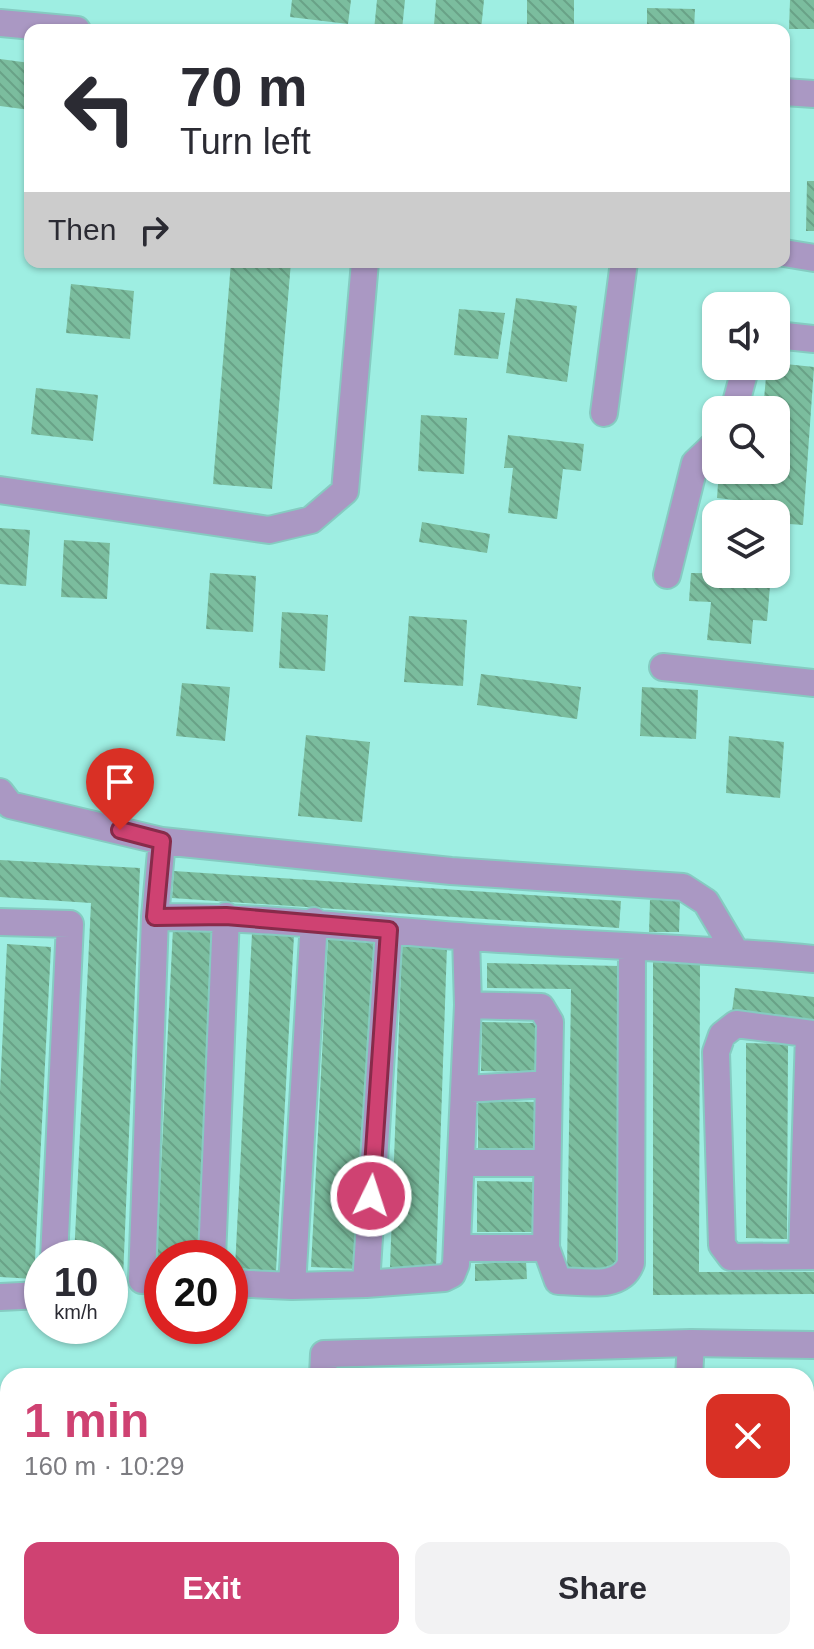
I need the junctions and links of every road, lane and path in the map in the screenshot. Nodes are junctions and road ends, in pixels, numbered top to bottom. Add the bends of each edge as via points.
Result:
1 (0, 23) edge
2 (24, 25) edge
3 (790, 92) edge
4 (814, 94) edge
5 (790, 254) edge
6 (814, 258) edge
7 (364, 268) edge
8 (623, 268) edge
9 (790, 336) edge
10 (814, 339) edge
11 (604, 413) dead end
12 (702, 456) edge
13 (0, 490) edge
14 (667, 575) dead end
15 (663, 667) dead end
16 (814, 683) edge
17 (3, 803) edge
18 (162, 841) junction
19 (226, 916) junction
20 (155, 917) junction
21 (314, 921) junction
22 (0, 922) edge
23 (389, 930) junction
24 (466, 937) junction
25 (632, 948) junction
26 (735, 951) junction
27 (814, 959) edge
28 (468, 1005) junction
29 (812, 1034) edge
30 (549, 1084) junction
31 (466, 1089) junction
32 (462, 1163) junction
33 (547, 1163) junction
34 (55, 1240) edge
35 (213, 1240) edge
36 (459, 1248) junction
37 (546, 1248) junction
38 (808, 1256) edge
39 (144, 1280) edge
40 (248, 1284) edge
41 (366, 1284) junction
42 (292, 1286) junction
43 (24, 1296) edge
44 (0, 1297) edge
45 (691, 1343) junction
46 (814, 1345) edge
47 (323, 1368) edge
48 (689, 1368) edge

1 - 2 lane
3 - 4 lane
5 - 6 lane
7 - 13 lane via 345,491 311,520 269,530
8 - 11 lane
9 - 10 lane
12 - 14 lane via 695,463
15 - 16 lane
17 - 18 lane
18 - 20 lane
18 - 26 lane via 451,871 683,887 706,902
19 - 20 lane
19 - 21 lane
19 - 35 lane
20 - 39 lane
21 - 23 lane
21 - 42 lane
22 - 34 lane via 70,924
23 - 24 lane
23 - 41 lane
24 - 25 lane
24 - 28 lane
25 - 26 lane
25 - 37 lane via 631,1263 618,1281 558,1281
26 - 27 lane
28 - 30 lane via 541,1007 550,1022
28 - 31 lane
29 - 38 lane
29 - 38 lane via 736,1024 722,1035 716,1052 722,1245 731,1257
30 - 31 lane
30 - 33 lane
31 - 32 lane
32 - 33 lane
32 - 36 lane
33 - 37 lane
36 - 37 lane
36 - 41 lane via 452,1274 444,1278
40 - 42 lane
41 - 42 lane
43 - 44 lane
45 - 46 lane
45 - 47 lane via 324,1354
45 - 48 lane

